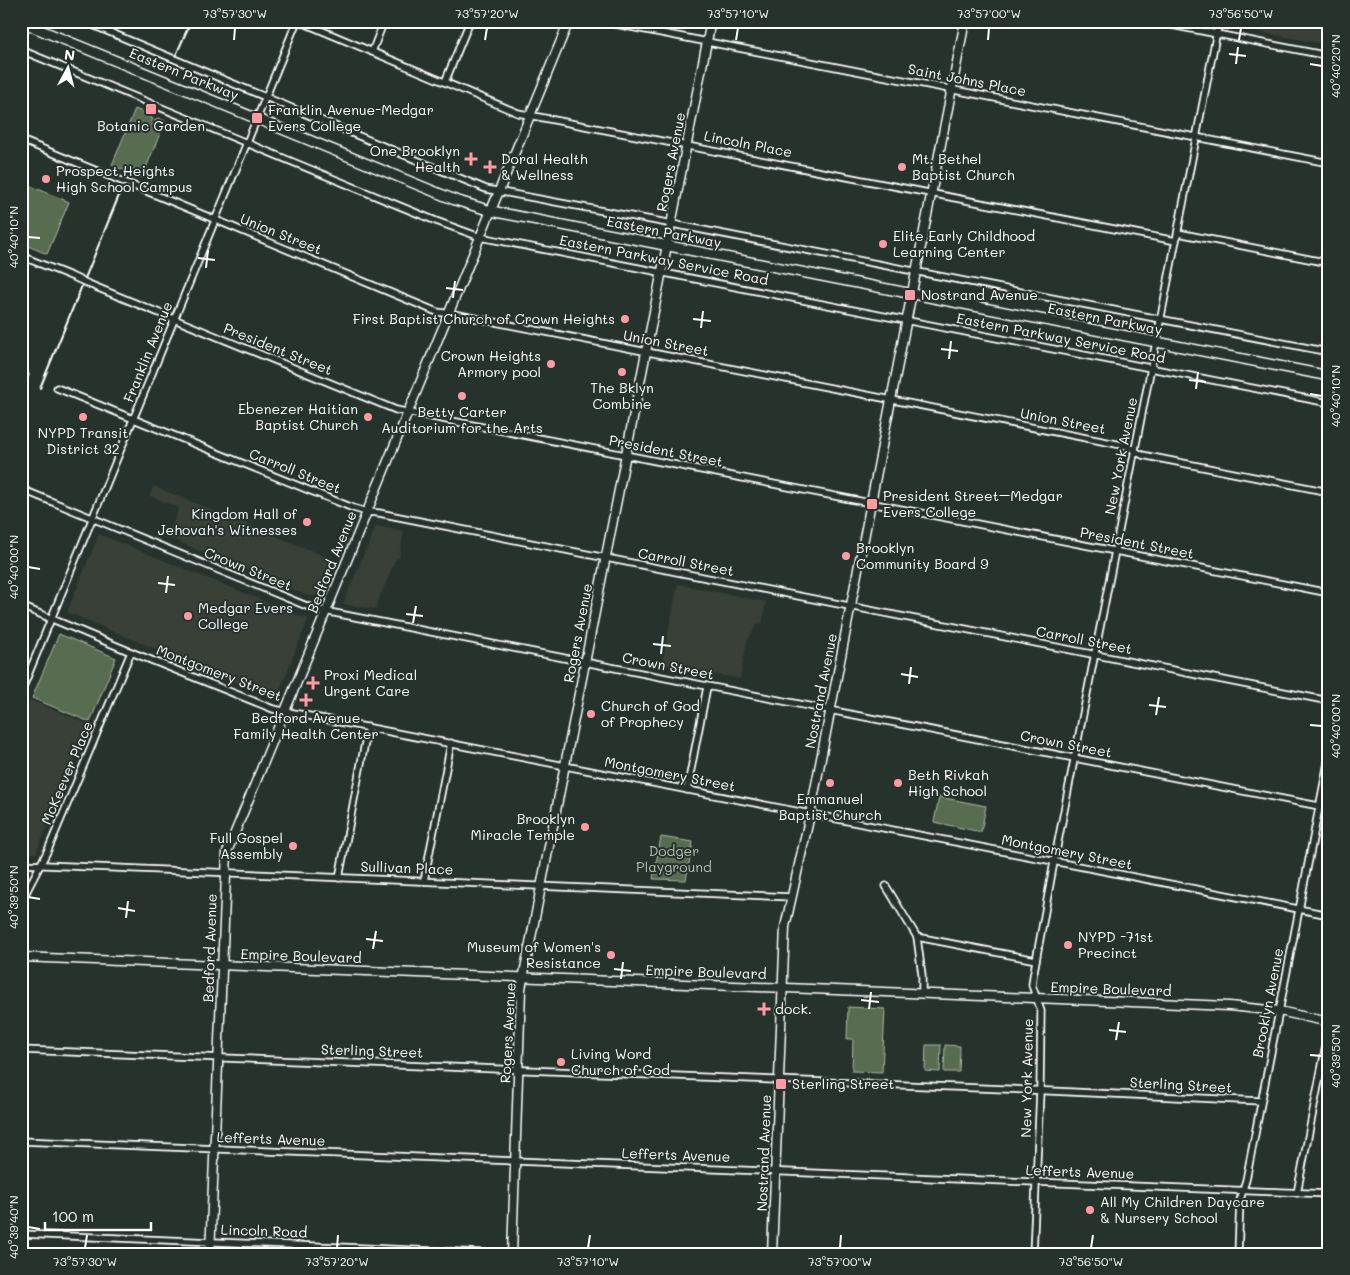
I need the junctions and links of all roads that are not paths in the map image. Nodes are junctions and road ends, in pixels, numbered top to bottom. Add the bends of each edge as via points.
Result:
1 (83, 21) edge
2 (298, 21) edge
3 (384, 21) edge
4 (470, 21) edge
5 (569, 21) edge
6 (600, 21) edge
7 (711, 21) edge
8 (965, 21) edge
9 (1151, 21) edge
10 (1219, 21) edge
11 (21, 22) edge
12 (1217, 34) junction
13 (707, 41) junction
14 (21, 50) edge
15 (372, 52) junction
16 (1329, 56) edge
17 (445, 82) junction
18 (952, 90) junction
19 (266, 96) junction
20 (530, 115) junction
21 (257, 119) junction
22 (1196, 138) junction
23 (21, 140) edge
24 (247, 144) junction
25 (686, 145) junction
26 (1329, 164) edge
27 (499, 191) junction
28 (931, 193) junction
29 (491, 211) junction
30 (215, 220) junction
31 (671, 223) junction
32 (1178, 233) junction
33 (480, 237) junction
34 (1176, 241) junction
35 (667, 247) junction
36 (21, 256) edge
37 (1329, 264) edge
38 (916, 271) junction
39 (662, 273) junction
40 (911, 294) junction
41 (448, 314) junction
42 (174, 320) junction
43 (1161, 320) junction
44 (906, 321) junction
45 (1156, 342) junction
46 (646, 352) junction
47 (1329, 352) edge
48 (1151, 368) junction
49 (1329, 376) edge
50 (57, 388) dead end
51 (891, 400) junction
52 (1329, 403) edge
53 (408, 412) junction
54 (133, 419) junction
55 (1135, 451) junction
56 (626, 455) junction
57 (21, 489) edge
58 (1329, 492) edge
59 (870, 504) junction
60 (367, 512) junction
61 (92, 519) junction
62 (1115, 552) junction
63 (605, 559) junction
64 (1329, 593) edge
65 (21, 606) edge
66 (850, 607) junction
67 (326, 612) junction
68 (52, 618) junction
69 (131, 652) junction
70 (1095, 655) junction
71 (585, 663) junction
72 (707, 686) junction
73 (21, 692) edge
74 (1329, 701) edge
75 (830, 710) junction
76 (285, 711) junction
77 (368, 727) junction
78 (451, 743) junction
79 (1329, 757) edge
80 (1075, 758) junction
81 (565, 766) junction
82 (687, 790) junction
83 (1319, 806) junction
84 (1329, 808) edge
85 (810, 815) junction
86 (1054, 862) junction
87 (21, 864) edge
88 (40, 865) junction
89 (226, 872) junction
90 (339, 878) junction
91 (424, 881) junction
92 (541, 886) junction
93 (886, 886) dead end
94 (792, 897) junction
95 (21, 902) edge
96 (1299, 910) junction
97 (1329, 915) edge
98 (917, 937) junction
99 (21, 957) edge
100 (1036, 960) junction
101 (222, 965) junction
102 (523, 977) junction
103 (783, 988) junction
104 (922, 994) junction
105 (1036, 998) junction
106 (1279, 1011) junction
107 (1329, 1022) edge
108 (1329, 1030) edge
109 (21, 1050) edge
110 (218, 1058) junction
111 (519, 1070) junction
112 (779, 1080) junction
113 (1040, 1091) junction
114 (1261, 1101) junction
115 (21, 1141) edge
116 (214, 1149) junction
117 (515, 1161) junction
118 (776, 1172) junction
119 (1036, 1182) junction
120 (1242, 1191) junction
121 (1297, 1193) junction
122 (1329, 1194) edge
123 (21, 1234) edge
124 (210, 1242) junction
125 (210, 1254) edge
126 (506, 1254) edge
127 (512, 1254) edge
128 (772, 1254) edge
129 (1033, 1254) edge
130 (1238, 1254) edge

1 - 19 street
2 - 15 street, Lincoln Place
2 - 19 street, Franklin Avenue
3 - 15 street
4 - 17 street
5 - 20 main road, Bedford Avenue
6 - 13 street, Saint Johns Place
7 - 13 main road, Rogers Avenue
8 - 18 main road, Nostrand Avenue
9 - 12 street
10 - 12 street, New York Avenue
11 - 21 main road, Eastern Parkway
12 - 16 street
12 - 22 street, New York Avenue
13 - 18 street, Saint Johns Place
13 - 25 main road, Rogers Avenue
14 - 24 street, Eastern Parkway Service Road
15 - 17 street, Lincoln Place
17 - 20 street, Lincoln Place
18 - 22 street, Saint Johns Place
18 - 28 main road, Nostrand Avenue
19 - 21 street, Franklin Avenue
19 - 27 street
20 - 25 street, Lincoln Place
20 - 27 main road, Bedford Avenue
21 - 24 street, Franklin Avenue
21 - 29 main road, Eastern Parkway via 455,200
22 - 26 street, Saint Johns Place
22 - 32 street, New York Avenue
23 - 30 street, Union Street
24 - 30 street, Franklin Avenue
24 - 33 street, Eastern Parkway Service Road
25 - 28 street, Lincoln Place
25 - 31 main road, Rogers Avenue
27 - 29 main road, Bedford Avenue
27 - 31 street
28 - 34 street, Lincoln Place
28 - 38 main road, Nostrand Avenue
29 - 33 main road, Bedford Avenue
29 - 35 main road, Eastern Parkway
30 - 41 street, Union Street
30 - 42 street, Franklin Avenue
31 - 35 main road, Rogers Avenue
31 - 38 street
32 - 34 street, New York Avenue
32 - 37 street
33 - 39 street, Eastern Parkway Service Road
33 - 41 main road, Bedford Avenue
34 - 43 street, New York Avenue
35 - 39 main road, Rogers Avenue
35 - 40 main road, Eastern Parkway
36 - 42 street, President Street, bridge
38 - 40 main road, Nostrand Avenue
38 - 43 street
39 - 44 street, Eastern Parkway Service Road
39 - 46 main road, Rogers Avenue
40 - 44 main road, Nostrand Avenue
40 - 45 main road, Eastern Parkway
41 - 46 street, Union Street
41 - 53 main road, Bedford Avenue
42 - 53 street, President Street via 396,410
42 - 54 street, Franklin Avenue
43 - 45 street, New York Avenue
43 - 47 street
44 - 48 street, Eastern Parkway Service Road
44 - 51 main road, Nostrand Avenue
45 - 48 street, New York Avenue
45 - 49 main road, Eastern Parkway
46 - 51 street, Union Street
46 - 56 main road, Rogers Avenue
48 - 52 street, Eastern Parkway Service Road
48 - 55 street, New York Avenue
50 - 54 street, Carroll Street
51 - 55 street, Union Street via 1127,446
51 - 59 main road, Nostrand Avenue
53 - 56 street, President Street
53 - 60 main road, Bedford Avenue
54 - 60 street, Carroll Street
54 - 61 street, Franklin Avenue
55 - 58 street, Union Street
55 - 62 street, New York Avenue
56 - 59 street, President Street
56 - 63 main road, Rogers Avenue
57 - 61 street, Crown Street
59 - 62 street, President Street
59 - 66 main road, Nostrand Avenue
60 - 63 street, Carroll Street
60 - 67 main road, Bedford Avenue
61 - 67 street, Crown Street via 314,610
61 - 68 street, Franklin Avenue
62 - 64 street, President Street
62 - 70 street, New York Avenue
63 - 66 street, Carroll Street
63 - 71 main road, Rogers Avenue
65 - 68 street, Montgomery Street
66 - 70 street, Carroll Street
66 - 75 main road, Nostrand Avenue
67 - 71 street, Crown Street
67 - 76 main road, Bedford Avenue
68 - 69 street, Montgomery Street
68 - 73 street, Franklin Avenue
69 - 76 street, Montgomery Street
69 - 88 street, McKeever Place
70 - 74 street, Carroll Street
70 - 80 street, New York Avenue
71 - 72 street, Crown Street
71 - 81 main road, Rogers Avenue
72 - 75 street, Crown Street
72 - 82 street
75 - 80 street, Crown Street
75 - 85 main road, Nostrand Avenue
76 - 77 street, Montgomery Street
76 - 89 main road, Bedford Avenue via 227,852
77 - 78 street, Montgomery Street
77 - 90 street
78 - 81 street, Montgomery Street
78 - 91 street
79 - 83 street, Brooklyn Avenue
80 - 83 street, Crown Street
80 - 86 street, New York Avenue
81 - 82 street, Montgomery Street
81 - 92 main road, Rogers Avenue
82 - 85 street, Montgomery Street
83 - 84 street, Crown Street
83 - 96 street, Brooklyn Avenue
85 - 86 street, Montgomery Street
85 - 94 main road, Nostrand Avenue
86 - 96 street, Montgomery Street
86 - 100 street, New York Avenue
87 - 88 street, Sullivan Place
88 - 89 street, Sullivan Place
88 - 95 street, McKeever Place
89 - 90 street, Sullivan Place
89 - 101 main road, Bedford Avenue
90 - 91 street, Sullivan Place
91 - 92 street, Sullivan Place
92 - 94 street, Sullivan Place
92 - 102 main road, Rogers Avenue
93 - 98 street
94 - 103 main road, Nostrand Avenue via 785,927
96 - 97 street, Montgomery Street
96 - 106 street, Brooklyn Avenue
98 - 100 street
98 - 104 street
99 - 101 main road, Empire Boulevard
100 - 105 street, New York Avenue via 1032,985
101 - 102 main road, Empire Boulevard
101 - 110 main road, Bedford Avenue
102 - 103 main road, Empire Boulevard
102 - 111 main road, Rogers Avenue
103 - 104 main road, Empire Boulevard
103 - 112 main road, Nostrand Avenue
104 - 105 main road, Empire Boulevard
105 - 106 main road, Empire Boulevard
105 - 113 street, New York Avenue via 1041,1011
106 - 107 main road, Empire Boulevard
106 - 114 street, Brooklyn Avenue
108 - 121 street
109 - 110 street, Sterling Street
110 - 111 street, Sterling Street
110 - 116 main road, Bedford Avenue
111 - 112 street, Sterling Street
111 - 117 main road, Rogers Avenue
112 - 113 street, Sterling Street
112 - 118 main road, Nostrand Avenue
113 - 114 street, Sterling Street
113 - 119 street, New York Avenue
114 - 120 street, Brooklyn Avenue
115 - 116 street, Lefferts Avenue
116 - 117 street, Lefferts Avenue
116 - 124 main road, Bedford Avenue
117 - 118 street, Lefferts Avenue
117 - 127 main road, Rogers Avenue
118 - 119 street, Lefferts Avenue
118 - 128 main road, Nostrand Avenue
119 - 120 street, Lefferts Avenue
119 - 129 street, New York Avenue
120 - 121 street, Lefferts Avenue
120 - 130 street, Brooklyn Avenue
121 - 122 street, Lefferts Avenue
123 - 124 street, Lincoln Road
124 - 125 main road, Bedford Avenue
124 - 126 street, Lincoln Road

